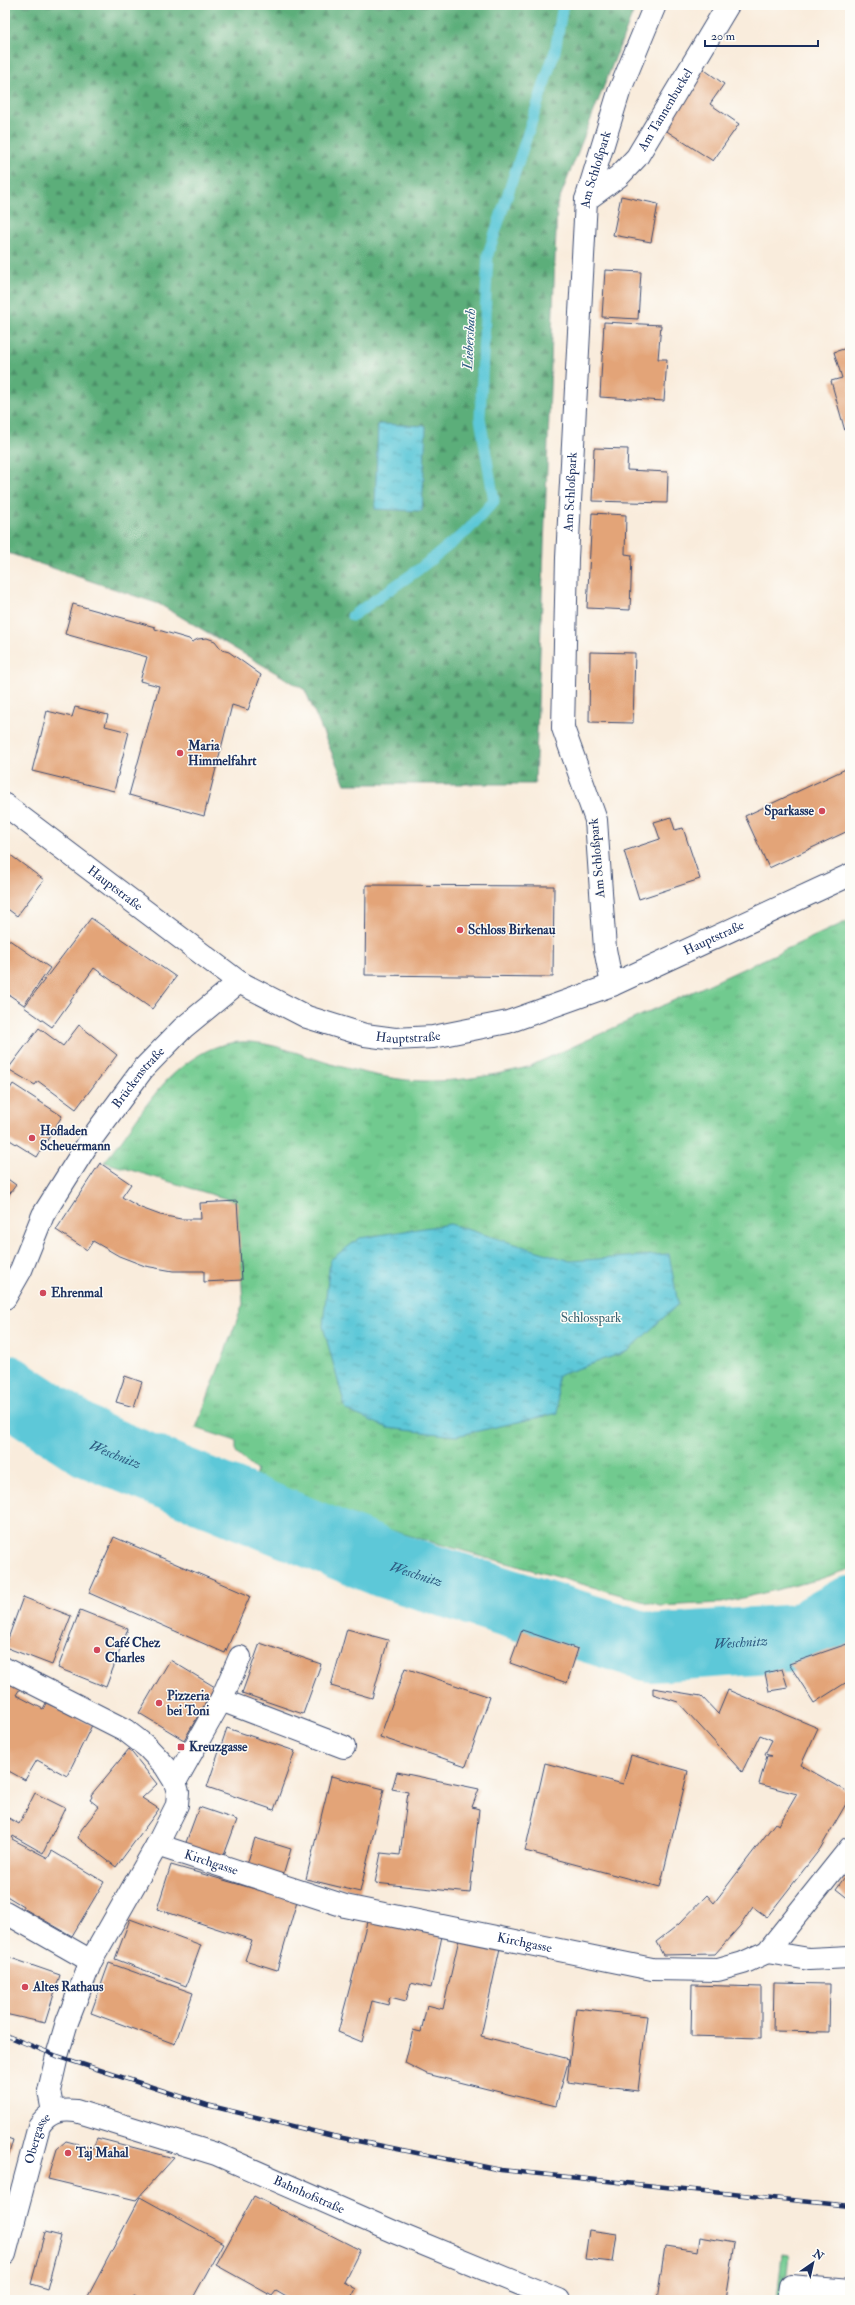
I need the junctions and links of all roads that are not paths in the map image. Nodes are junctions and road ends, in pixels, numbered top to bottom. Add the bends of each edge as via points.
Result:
1 (655, 5) edge
2 (728, 5) edge
3 (586, 200) junction
4 (5, 805) edge
5 (850, 876) edge
6 (238, 982) junction
7 (612, 985) junction
8 (5, 1298) edge
9 (240, 1657) dead end
10 (5, 1669) edge
11 (221, 1700) junction
12 (344, 1747) dead end
13 (175, 1782) junction
14 (157, 1844) junction
15 (850, 1848) edge
16 (5, 1912) edge
17 (767, 1952) junction
18 (850, 1957) edge
19 (91, 1961) junction
20 (53, 2112) junction
21 (5, 2254) edge
22 (850, 2291) edge
23 (559, 2300) edge
24 (788, 2300) edge

1 - 3 street, Am Schloßpark via 619,92
2 - 3 street, Am Tannenbuckel via 637,157 619,176
3 - 7 street, Am Schloßpark via 567,558 563,728 596,820 605,949
4 - 6 street, Hauptstraße
5 - 7 street, Hauptstraße
6 - 7 street, Hauptstraße via 307,1017 365,1035 395,1039 432,1037 508,1022
6 - 8 street, Brückenstraße via 183,1028 143,1069 93,1136 43,1215 21,1270
9 - 11 street
10 - 13 street via 125,1730 147,1747 165,1766
11 - 12 street
11 - 13 street
13 - 14 street via 178,1792 177,1805
14 - 17 street, Kirchgasse via 345,1906 652,1969 718,1970 743,1963
14 - 19 street, Obergasse
15 - 17 street, Kirchgasse
16 - 19 street
17 - 18 street via 809,1959
19 - 20 street, Obergasse via 67,2022 49,2091
20 - 21 street, Obergasse via 39,2126
20 - 23 street, Bahnhofstraße via 64,2109 76,2111 216,2154 394,2232
22 - 24 street via 790,2286

